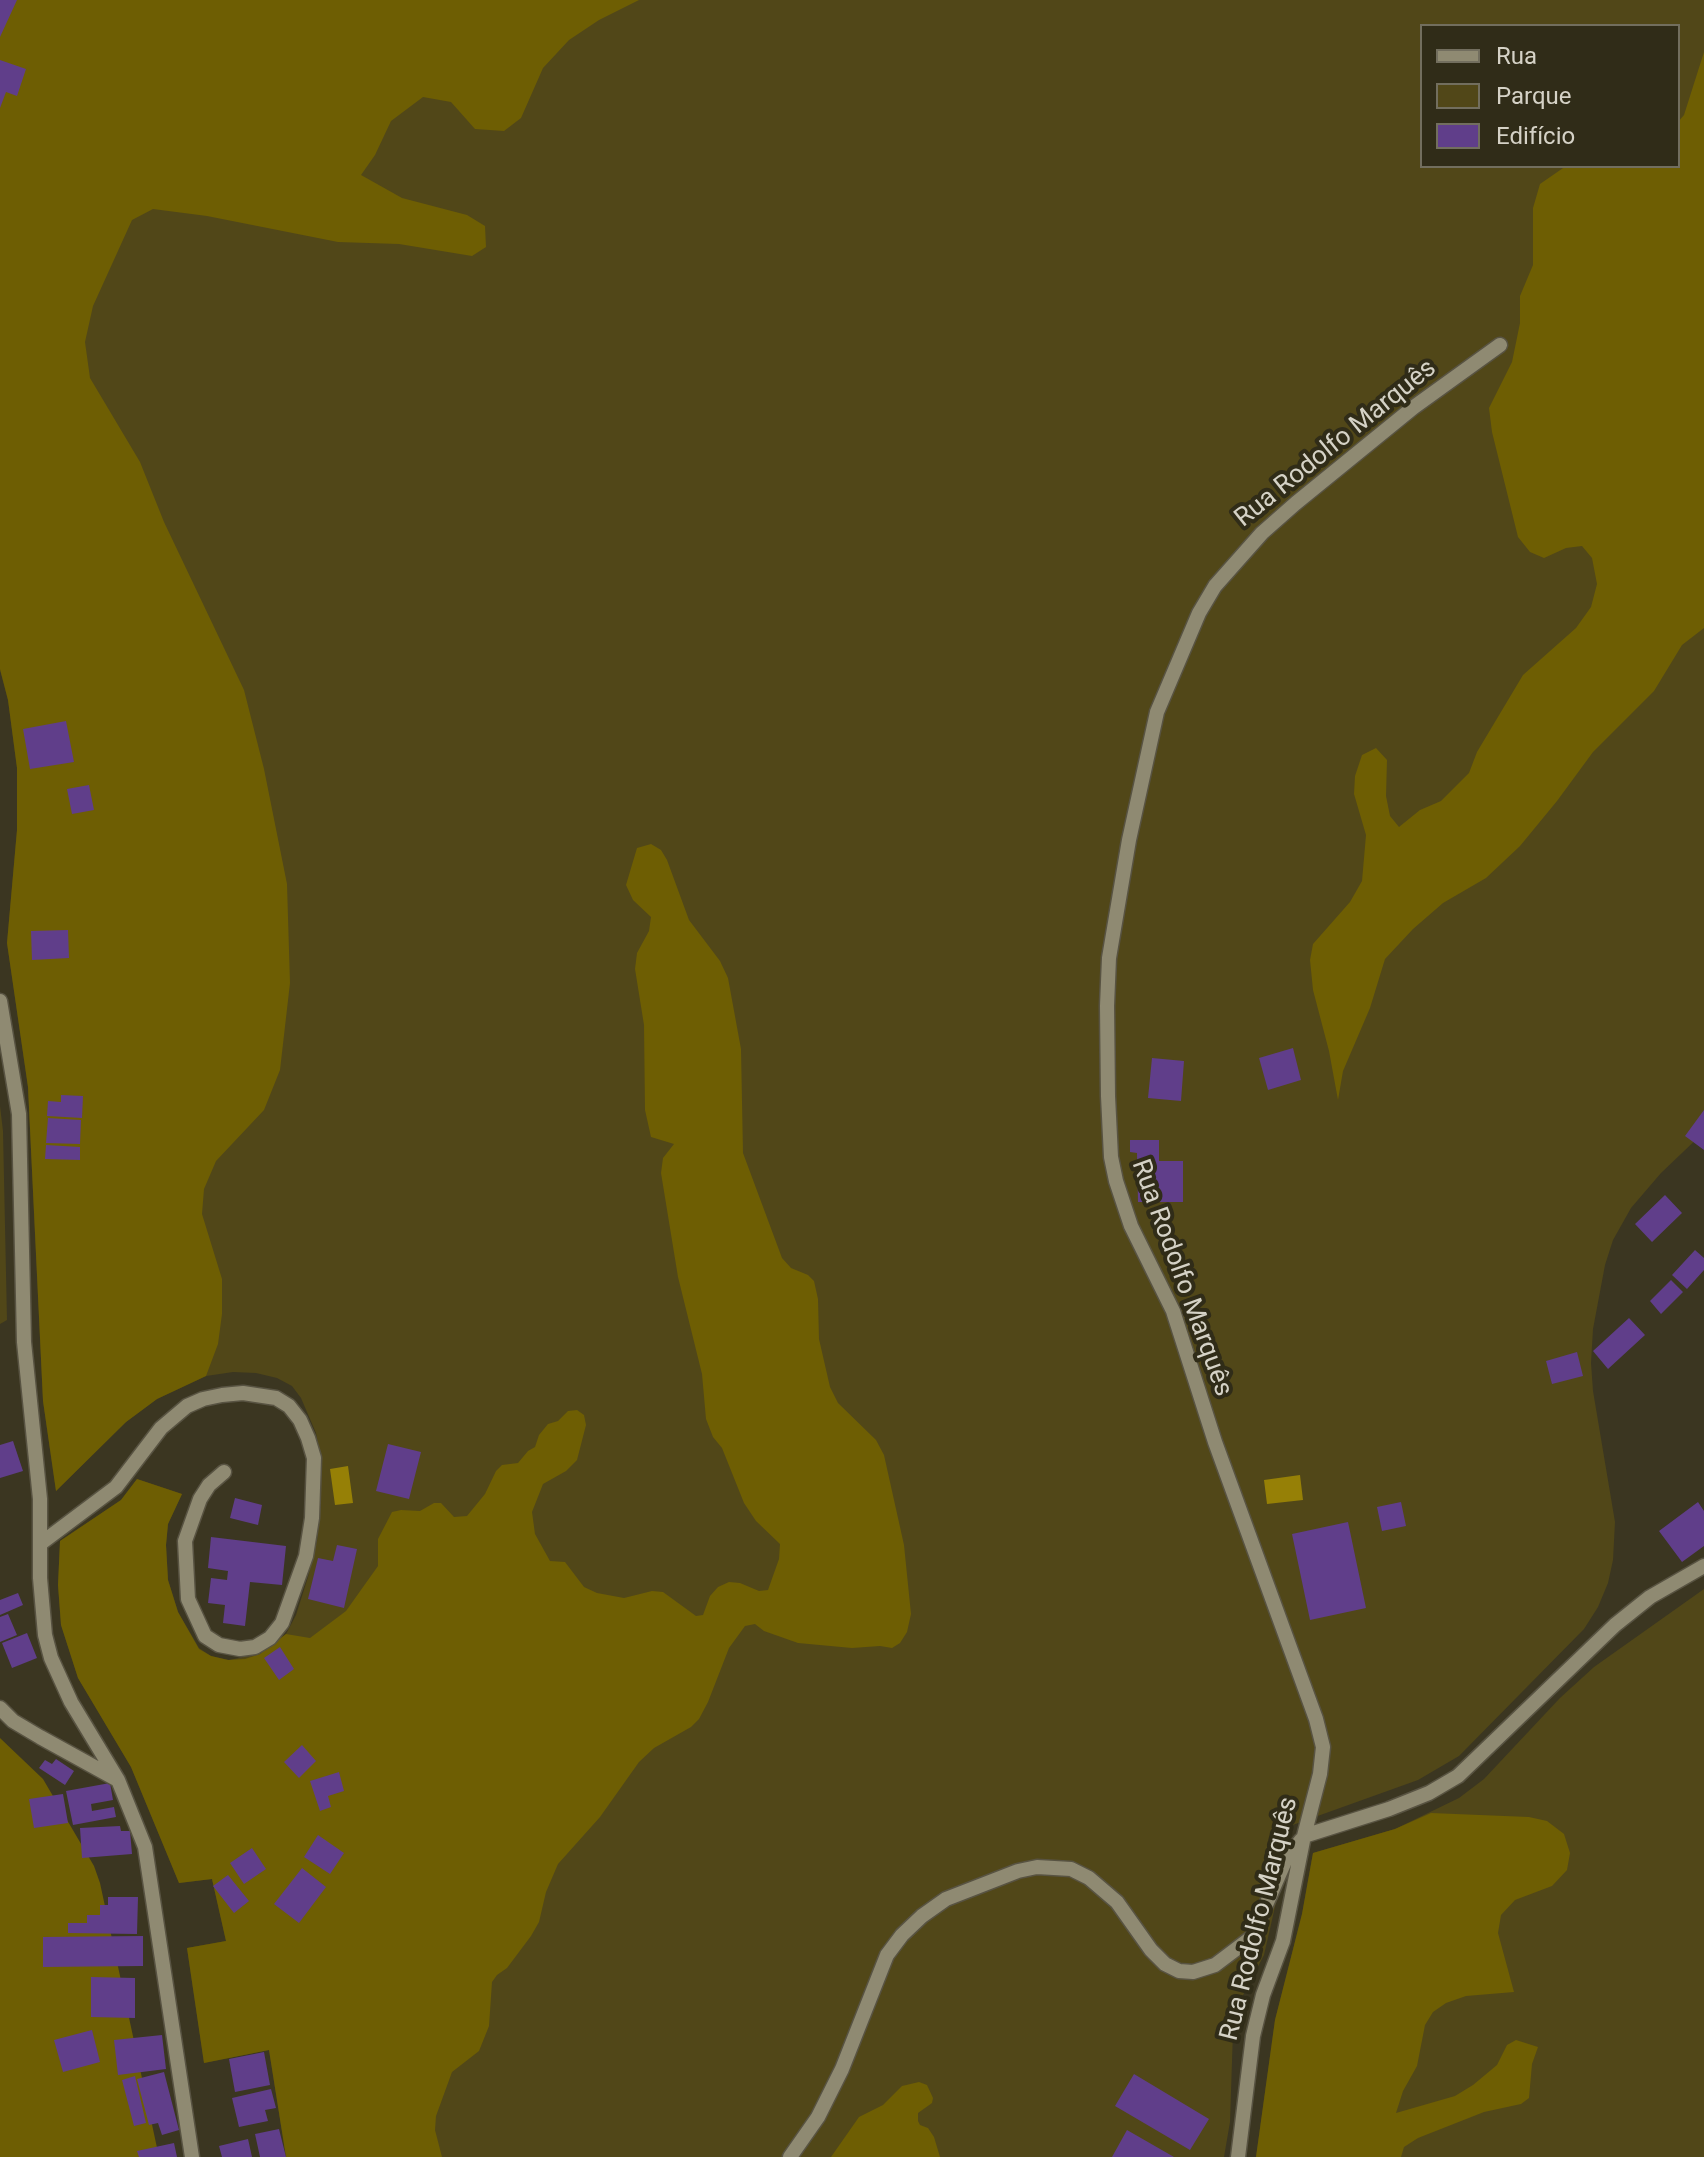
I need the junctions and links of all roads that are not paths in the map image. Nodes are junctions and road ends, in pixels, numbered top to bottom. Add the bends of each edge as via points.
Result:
1 (1500, 345) dead end
2 (0, 1001) edge
3 (224, 1472) dead end
4 (40, 1544) junction
5 (1704, 1566) edge
6 (0, 1708) edge
7 (118, 1780) junction
8 (1304, 1836) junction
9 (192, 2157) edge
10 (790, 2157) edge
11 (1238, 2157) edge

1 - 8 street, Rua Rodolfo Marquês via 1296,503 1215,586 1157,712 1109,958 1108,1096 1116,1181 1131,1226 1173,1311 1316,1719 1322,1761
2 - 4 street via 19,1114 24,1342
3 - 4 street via 200,1499 185,1541 188,1599 205,1636 219,1645 255,1647 282,1623 306,1556 312,1518 314,1458 308,1438 295,1413 276,1398 232,1394 187,1406 161,1428 116,1487
4 - 7 street via 42,1609 51,1658
5 - 8 street via 1615,1625 1458,1776 1389,1809
6 - 7 street via 13,1721
7 - 9 street via 145,1847
8 - 10 street via 1286,1859 1252,1937 1215,1965 1193,1972 1165,1964 1117,1902 1071,1869 1018,1871 946,1899 922,1916 887,1955 842,2069
8 - 11 street, Rua Rodolfo Marquês via 1283,1941 1253,2036

